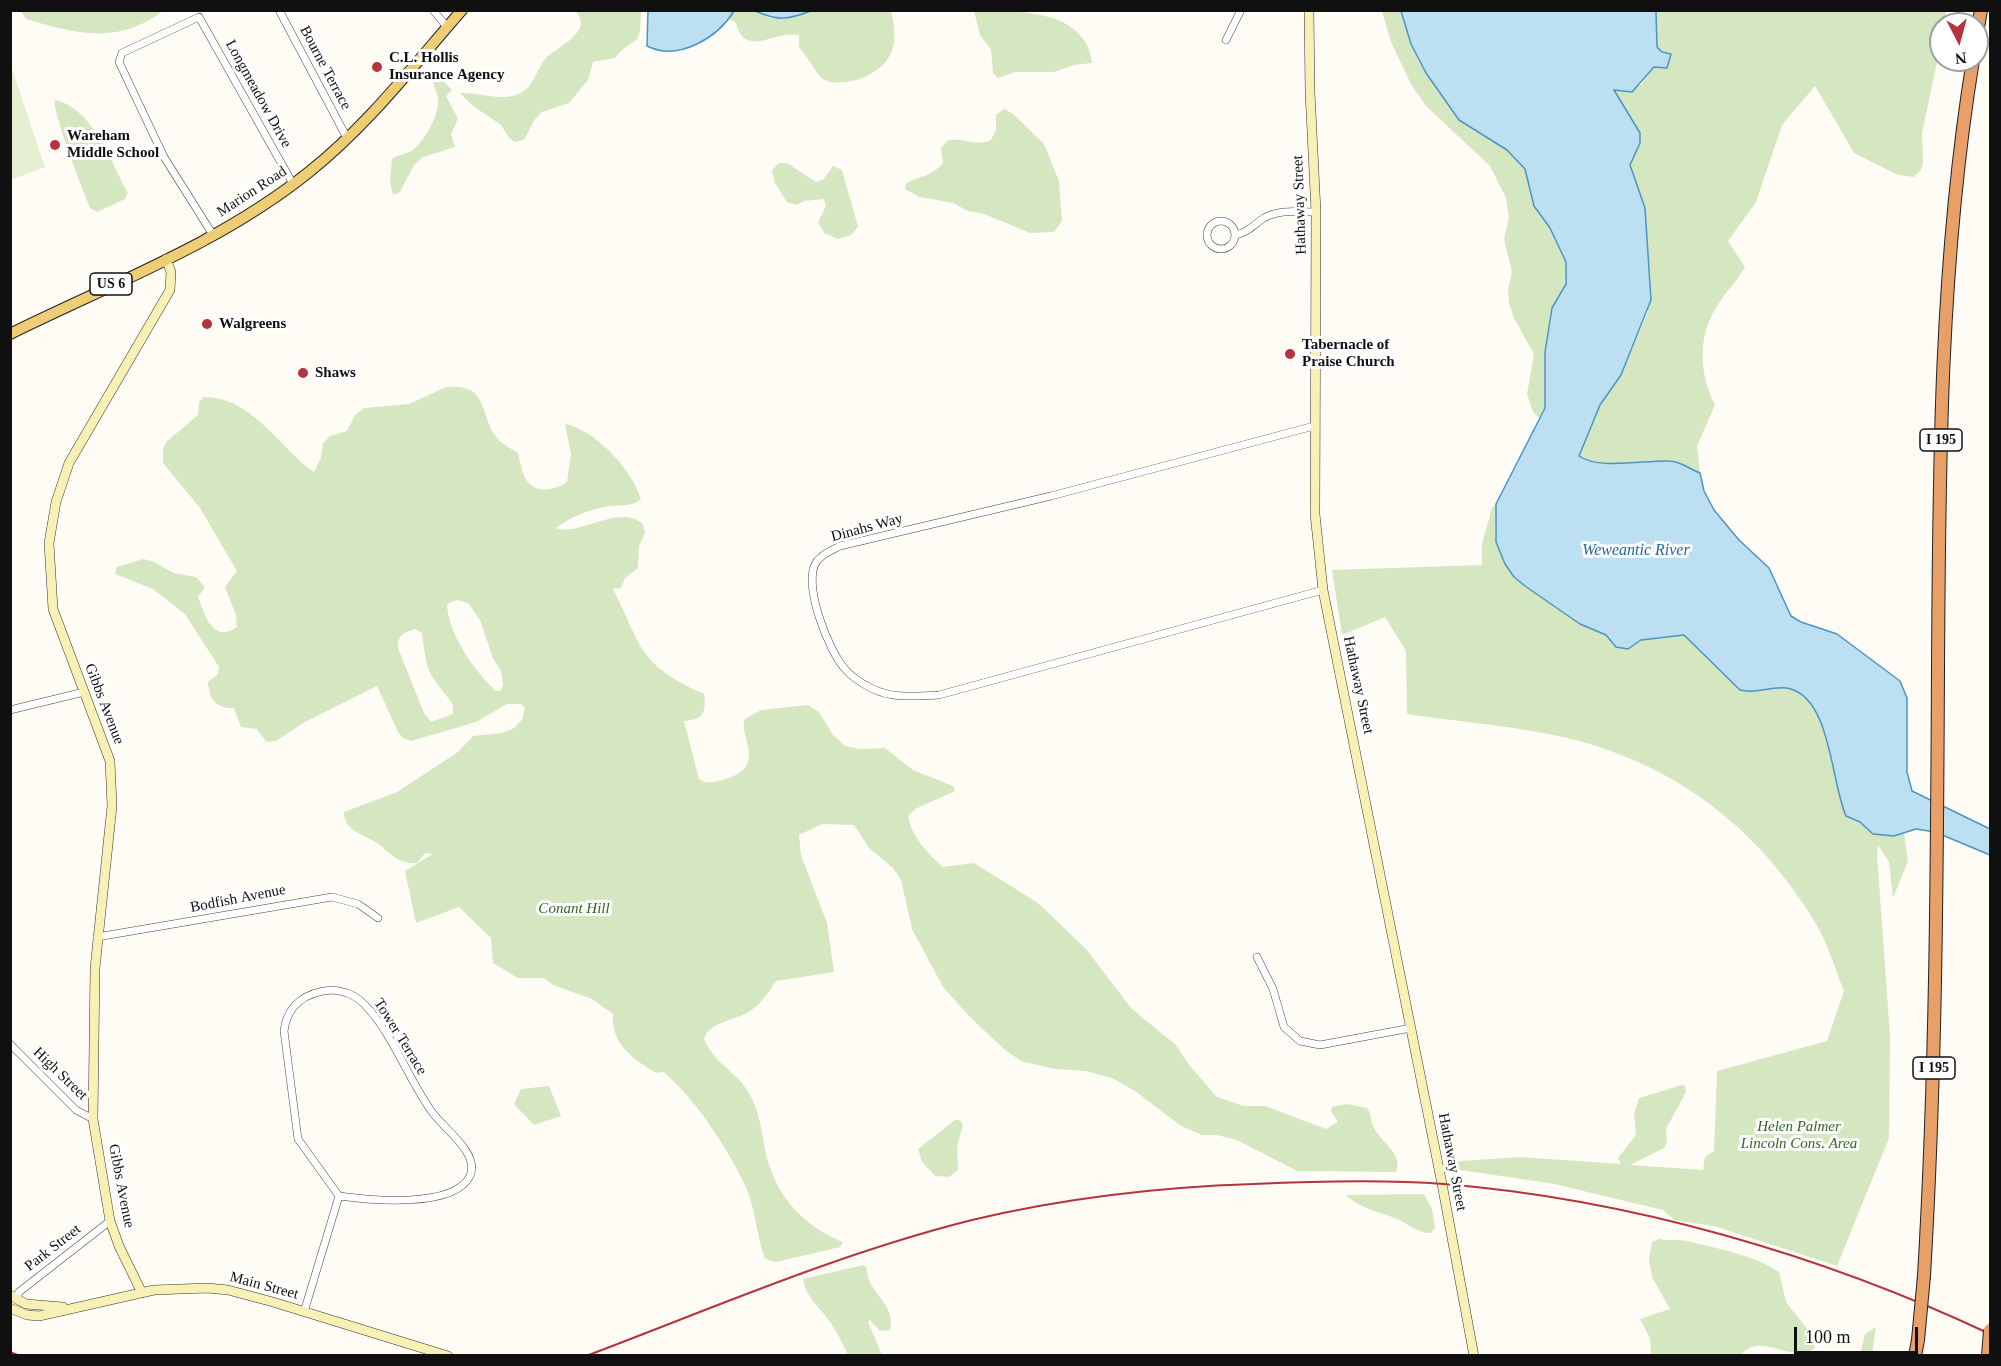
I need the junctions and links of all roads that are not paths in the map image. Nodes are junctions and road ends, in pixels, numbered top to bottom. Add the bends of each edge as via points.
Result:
1 (279, 10) edge
2 (433, 10) edge
3 (462, 10) edge
4 (1241, 10) edge
5 (1309, 10) edge
6 (447, 27) junction
7 (1226, 40) dead end
8 (1971, 72) edge
9 (347, 138) junction
10 (293, 184) junction
11 (1316, 212) junction
12 (213, 235) junction
13 (1235, 235) junction
14 (166, 259) junction
15 (10, 334) edge
16 (1314, 426) junction
17 (1323, 590) junction
18 (84, 692) junction
19 (10, 710) edge
20 (378, 918) dead end
21 (97, 937) junction
22 (1257, 957) dead end
23 (1411, 1028) junction
24 (10, 1044) edge
25 (93, 1119) junction
26 (339, 1196) junction
27 (110, 1221) junction
28 (142, 1293) junction
29 (12, 1306) edge
30 (304, 1312) junction
31 (10, 1321) edge
32 (1990, 1330) edge
33 (448, 1356) edge
34 (1474, 1356) edge
35 (1915, 1356) edge
36 (1988, 1356) edge

1 - 9 street, Bourne Terrace
2 - 6 street
3 - 6 main road, Marion Road / US 6
4 - 7 street
5 - 11 main road, Hathaway Street
6 - 9 main road, Marion Road / US 6
8 - 35 highway, I 195, bridge via 1944,324 1934,1077 1924,1276
9 - 10 main road, Marion Road / US 6
10 - 12 main road, Marion Road / US 6
10 - 12 street, Longmeadow Drive via 200,17 122,53 119,62 164,157
11 - 13 street via 1277,213
11 - 16 main road, Hathaway Street
12 - 14 main road, Marion Road / US 6
13 - 13 street via 1232,244 1224,249 1211,245 1207,237 1209,228 1220,221 1229,223
14 - 15 main road, Marion Road / US 6
14 - 18 main road, Gibbs Avenue via 172,278 170,290 73,456 50,529 48,564 54,609
16 - 17 main road, Hathaway Street via 1315,514
16 - 17 street, Dinahs Way via 1051,496 840,546 817,561 812,576 814,600 826,637 844,669 871,688 910,697 954,691
17 - 23 main road, Hathaway Street
18 - 19 street
18 - 21 main road, Gibbs Avenue via 105,743 112,781
20 - 21 street, Bodfish Avenue via 358,904 332,897
21 - 25 main road, Gibbs Avenue
22 - 23 street via 1273,989 1284,1027 1300,1041 1320,1045
23 - 34 main road, Hathaway Street
24 - 25 street, High Street via 76,1110
25 - 27 main road, Gibbs Avenue
26 - 26 street, Tower Terrace via 393,1202 426,1198 466,1182 471,1164 462,1146 432,1113 370,1010 355,996 317,991 297,1002 284,1031 298,1138
26 - 30 street
27 - 28 main road, Gibbs Avenue
27 - 29 street, Park Street via 19,1292
28 - 29 main road, Main Street via 69,1308
28 - 30 main road, Main Street via 183,1288 228,1290
29 - 31 main road
30 - 33 main road, Main Street
32 - 36 highway, bridge

